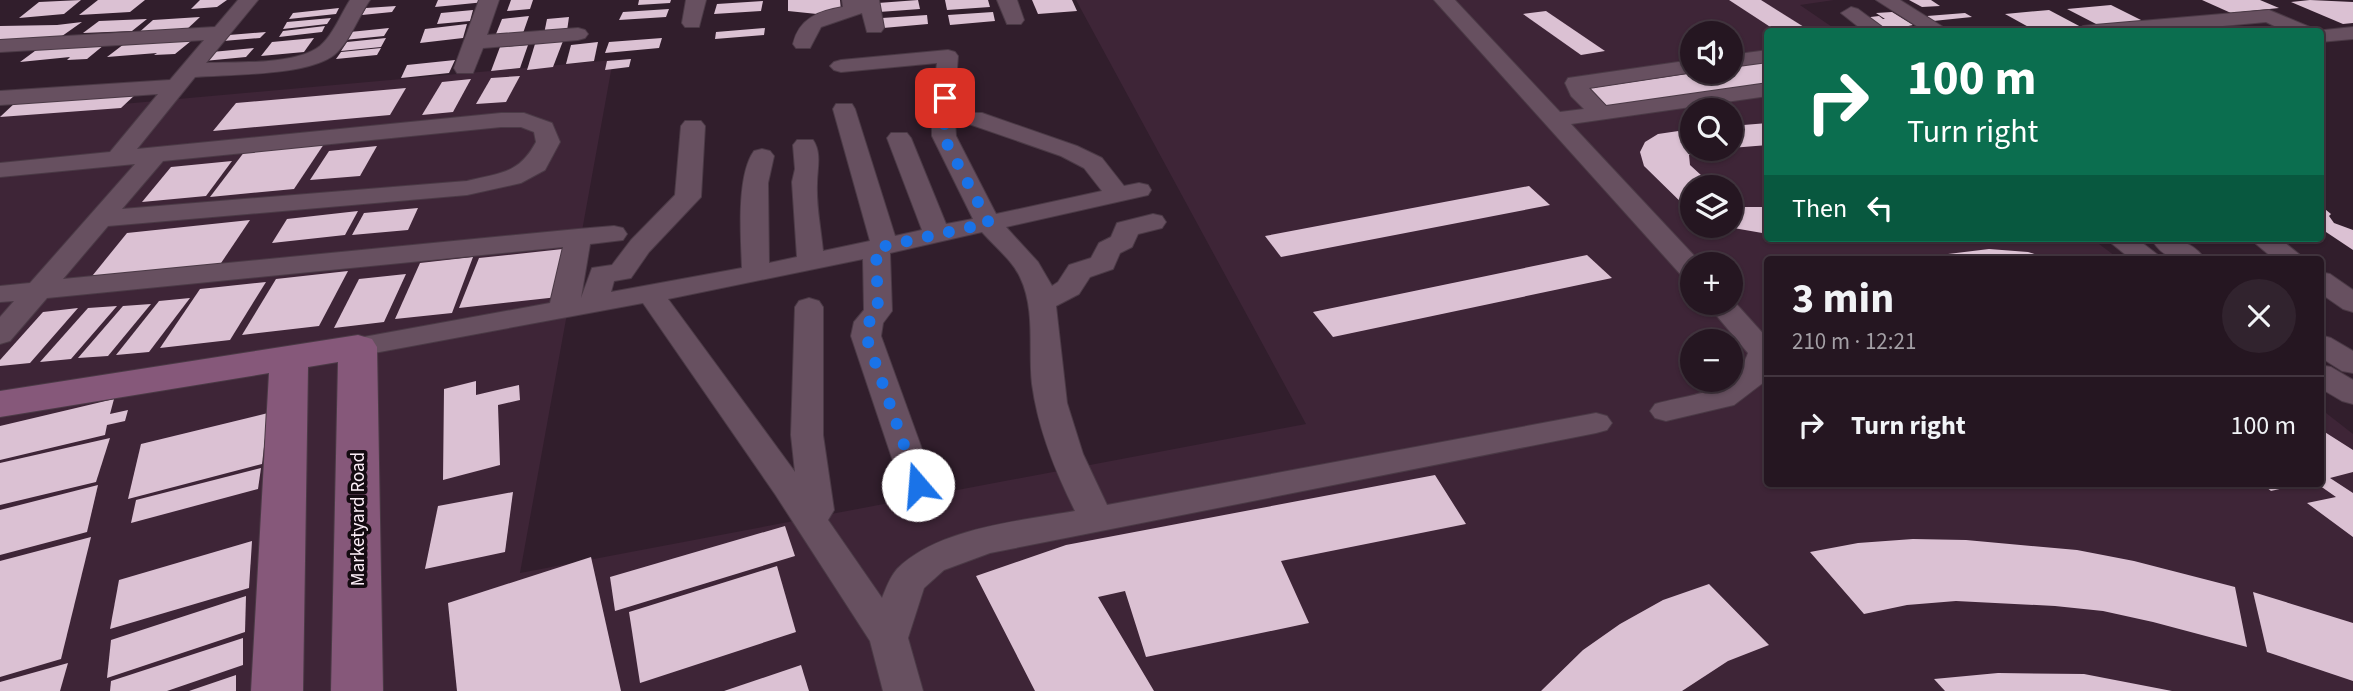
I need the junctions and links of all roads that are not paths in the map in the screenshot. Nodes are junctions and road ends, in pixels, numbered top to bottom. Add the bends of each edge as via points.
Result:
1 (248, 0) edge
2 (360, 0) edge
3 (489, 0) edge
4 (696, 0) edge
5 (852, 0) edge
6 (869, 0) edge
7 (1007, 0) edge
8 (1444, 0) edge
9 (1886, 0) edge
10 (1851, 13) dead end
11 (1014, 20) dead end
12 (692, 23) dead end
13 (874, 28) dead end
14 (1874, 28) edge
15 (1934, 28) edge
16 (2130, 28) edge
17 (2296, 28) edge
18 (220, 33) junction
19 (2353, 33) edge
20 (578, 34) dead end
21 (2324, 36) edge
22 (475, 42) junction
23 (803, 44) dead end
24 (0, 46) edge
25 (1764, 57) edge
26 (1743, 59) edge
27 (841, 66) dead end
28 (465, 68) dead end
29 (1680, 68) edge
30 (183, 78) junction
31 (1764, 90) edge
32 (0, 98) edge
33 (844, 109) dead end
34 (1601, 113) junction
35 (974, 117) dead end
36 (1555, 120) junction
37 (693, 126) dead end
38 (899, 138) dead end
39 (805, 145) dead end
40 (156, 154) junction
41 (762, 156) dead end
42 (118, 158) junction
43 (0, 170) edge
44 (101, 219) junction
45 (1153, 222) dead end
46 (989, 223) junction
47 (614, 234) dead end
48 (937, 234) junction
49 (578, 237) junction
50 (2130, 242) edge
51 (2268, 242) edge
52 (880, 247) junction
53 (2158, 251) edge
54 (2179, 256) edge
55 (2287, 256) edge
56 (1680, 257) edge
57 (811, 262) junction
58 (756, 274) junction
59 (2324, 283) edge
60 (41, 290) junction
61 (650, 293) junction
62 (0, 294) edge
63 (1041, 303) junction
64 (2353, 303) edge
65 (593, 304) junction
66 (809, 307) dead end
67 (564, 309) junction
68 (1731, 315) edge
69 (0, 335) edge
70 (2324, 346) edge
71 (358, 347) junction
72 (289, 359) junction
73 (2353, 364) edge
74 (2324, 376) edge
75 (2353, 394) edge
76 (0, 404) edge
77 (1666, 411) dead end
78 (1596, 423) dead end
79 (918, 485) dead end
80 (809, 519) junction
81 (1097, 519) junction
82 (889, 638) junction
83 (277, 691) edge
84 (357, 691) edge
85 (903, 691) edge

1 - 18 street
2 - 30 street via 327,49 314,58
3 - 22 street
4 - 12 street
5 - 23 street via 853,11 814,21
6 - 13 street
7 - 11 street
8 - 36 street
9 - 15 street
10 - 14 street
16 - 17 street via 2269,16
18 - 24 street
18 - 30 street
19 - 21 street
20 - 22 street
22 - 28 street
25 - 26 street
27 - 46 street via 948,56 944,138
29 - 34 street via 1576,83
30 - 32 street
30 - 42 street
31 - 34 street
33 - 52 street
34 - 36 street
35 - 46 street via 1069,151 1093,163 1128,192
36 - 56 street
37 - 65 street via 688,197 621,272 602,274
38 - 48 street
39 - 57 street
40 - 42 street
40 - 44 street
40 - 44 street via 500,120 524,120 544,128 548,142 536,165 512,178 467,188
41 - 58 street via 753,230
42 - 43 street
44 - 60 street
45 - 63 street via 1126,229 1123,241 1108,249 1103,263 1079,271 1069,288
46 - 48 street
46 - 63 street via 1022,260 1036,282
47 - 49 street
48 - 52 street
49 - 60 street
49 - 67 street
50 - 53 street
51 - 55 street
52 - 57 street
52 - 79 street via 878,311 866,336
53 - 54 street
57 - 58 street
58 - 61 street
59 - 64 street
60 - 62 street
60 - 69 street
61 - 65 street
61 - 80 street
63 - 81 street via 1048,386 1058,427 1072,471
65 - 67 street
66 - 80 street via 807,435 817,510
67 - 71 street
68 - 77 street via 1763,352 1755,375 1723,398
70 - 73 street
71 - 72 street
71 - 84 street, Marketyard Road
72 - 76 street
72 - 83 street
74 - 75 street
78 - 81 street
80 - 82 street
81 - 82 street via 985,541 931,561 908,581
82 - 85 street

